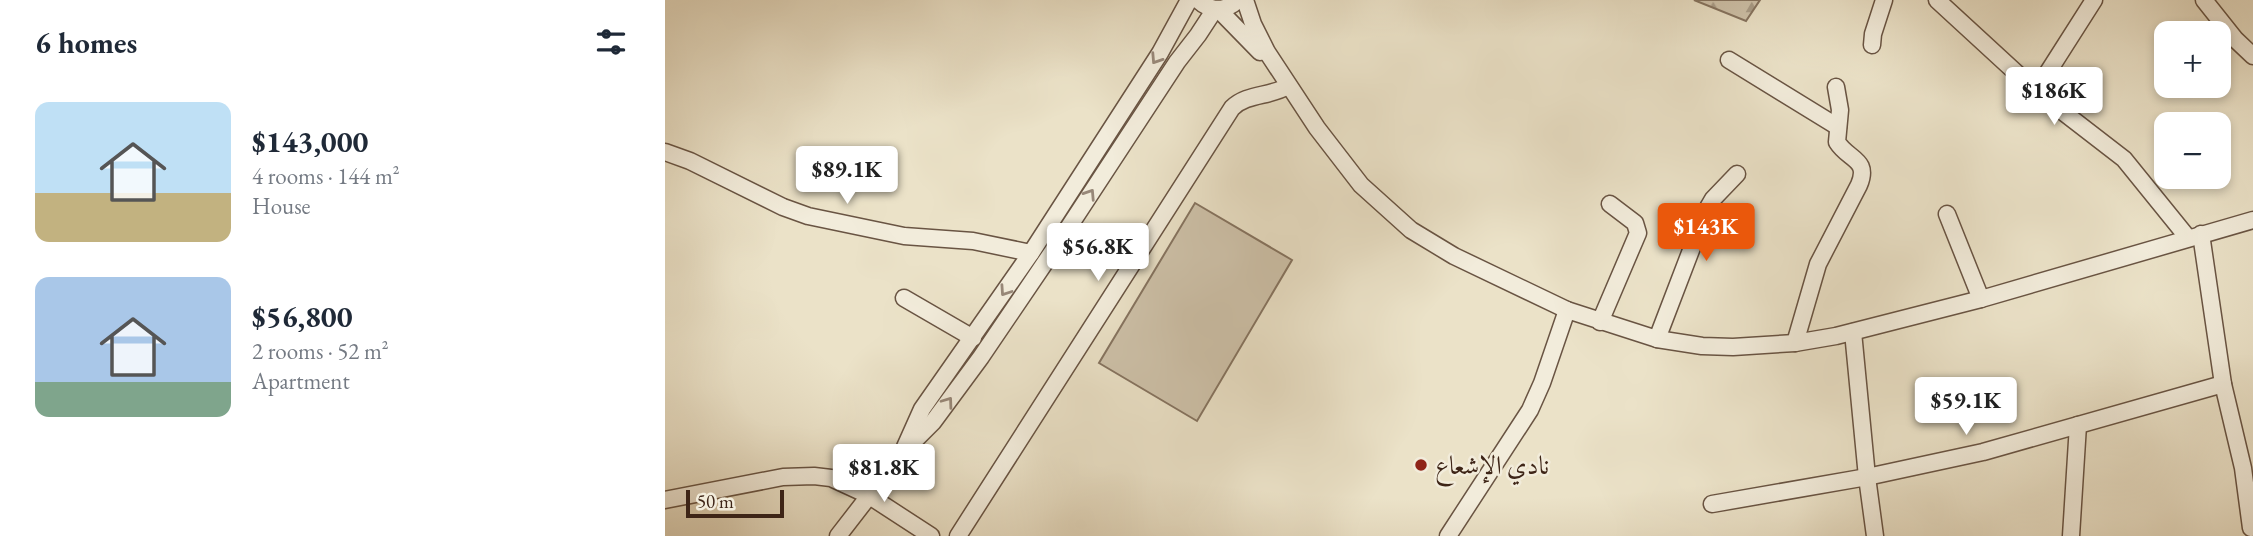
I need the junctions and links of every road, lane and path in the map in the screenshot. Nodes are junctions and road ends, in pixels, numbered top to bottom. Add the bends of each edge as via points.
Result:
1 (1189, 0) edge
2 (1198, 0) edge
3 (1238, 0) edge
4 (1245, 0) edge
5 (1252, 0) edge
6 (1884, 0) edge
7 (1937, 0) edge
8 (2094, 0) edge
9 (2204, 0) edge
10 (1217, 9) junction
11 (1248, 28) junction
12 (1198, 35) junction
13 (1872, 45) dead end
14 (2253, 56) edge
15 (1729, 60) dead end
16 (1284, 80) junction
17 (1836, 87) dead end
18 (2036, 91) junction
19 (1838, 127) junction
20 (665, 152) edge
21 (1737, 174) dead end
22 (1610, 204) dead end
23 (1947, 214) dead end
24 (2253, 220) edge
25 (2194, 236) junction
26 (1031, 253) junction
27 (904, 298) dead end
28 (1981, 299) junction
29 (1567, 310) junction
30 (1600, 322) junction
31 (1853, 331) junction
32 (973, 338) junction
33 (1657, 339) junction
34 (1795, 343) junction
35 (2223, 384) junction
36 (2078, 425) junction
37 (903, 452) junction
38 (1867, 477) junction
39 (868, 495) junction
40 (665, 500) edge
41 (1711, 504) dead end
42 (2251, 531) edge
43 (838, 536) edge
44 (931, 536) edge
45 (958, 536) edge
46 (1448, 536) edge
47 (1875, 536) edge
48 (2071, 536) edge

1 -> 26 street
2 - 10 street
3 - 10 street
4 - 11 street
5 - 11 street
6 - 13 street
7 - 18 street
8 - 18 street
9 - 14 street
10 - 11 street
10 - 12 street
11 - 12 street
11 - 16 street
37 -> 12 street via 933,422 981,357
15 - 19 street
16 - 29 street via 1361,185 1411,230 1454,256
16 - 45 street via 1267,96 1245,99 1232,108
17 - 19 street
18 - 25 street via 2124,159
19 - 34 street via 1839,146 1863,172 1818,264
20 - 26 street via 809,216 892,234 973,241
21 - 33 street via 1706,211
22 - 30 street via 1635,223 1638,233
23 - 28 street
24 - 25 street
25 - 28 street
25 - 35 street
26 -> 32 street
27 - 32 street
28 - 31 street
29 - 30 street
29 - 46 street via 1530,410
30 - 33 street
31 - 34 street
31 - 38 street
32 - 37 street via 922,410
33 - 34 street via 1712,346
35 - 36 street
35 - 42 street via 2243,468
36 - 38 street
36 - 48 street
37 - 39 street
38 - 41 street
38 - 47 street
39 - 40 street via 831,478 801,475
39 - 43 street
39 - 44 street

